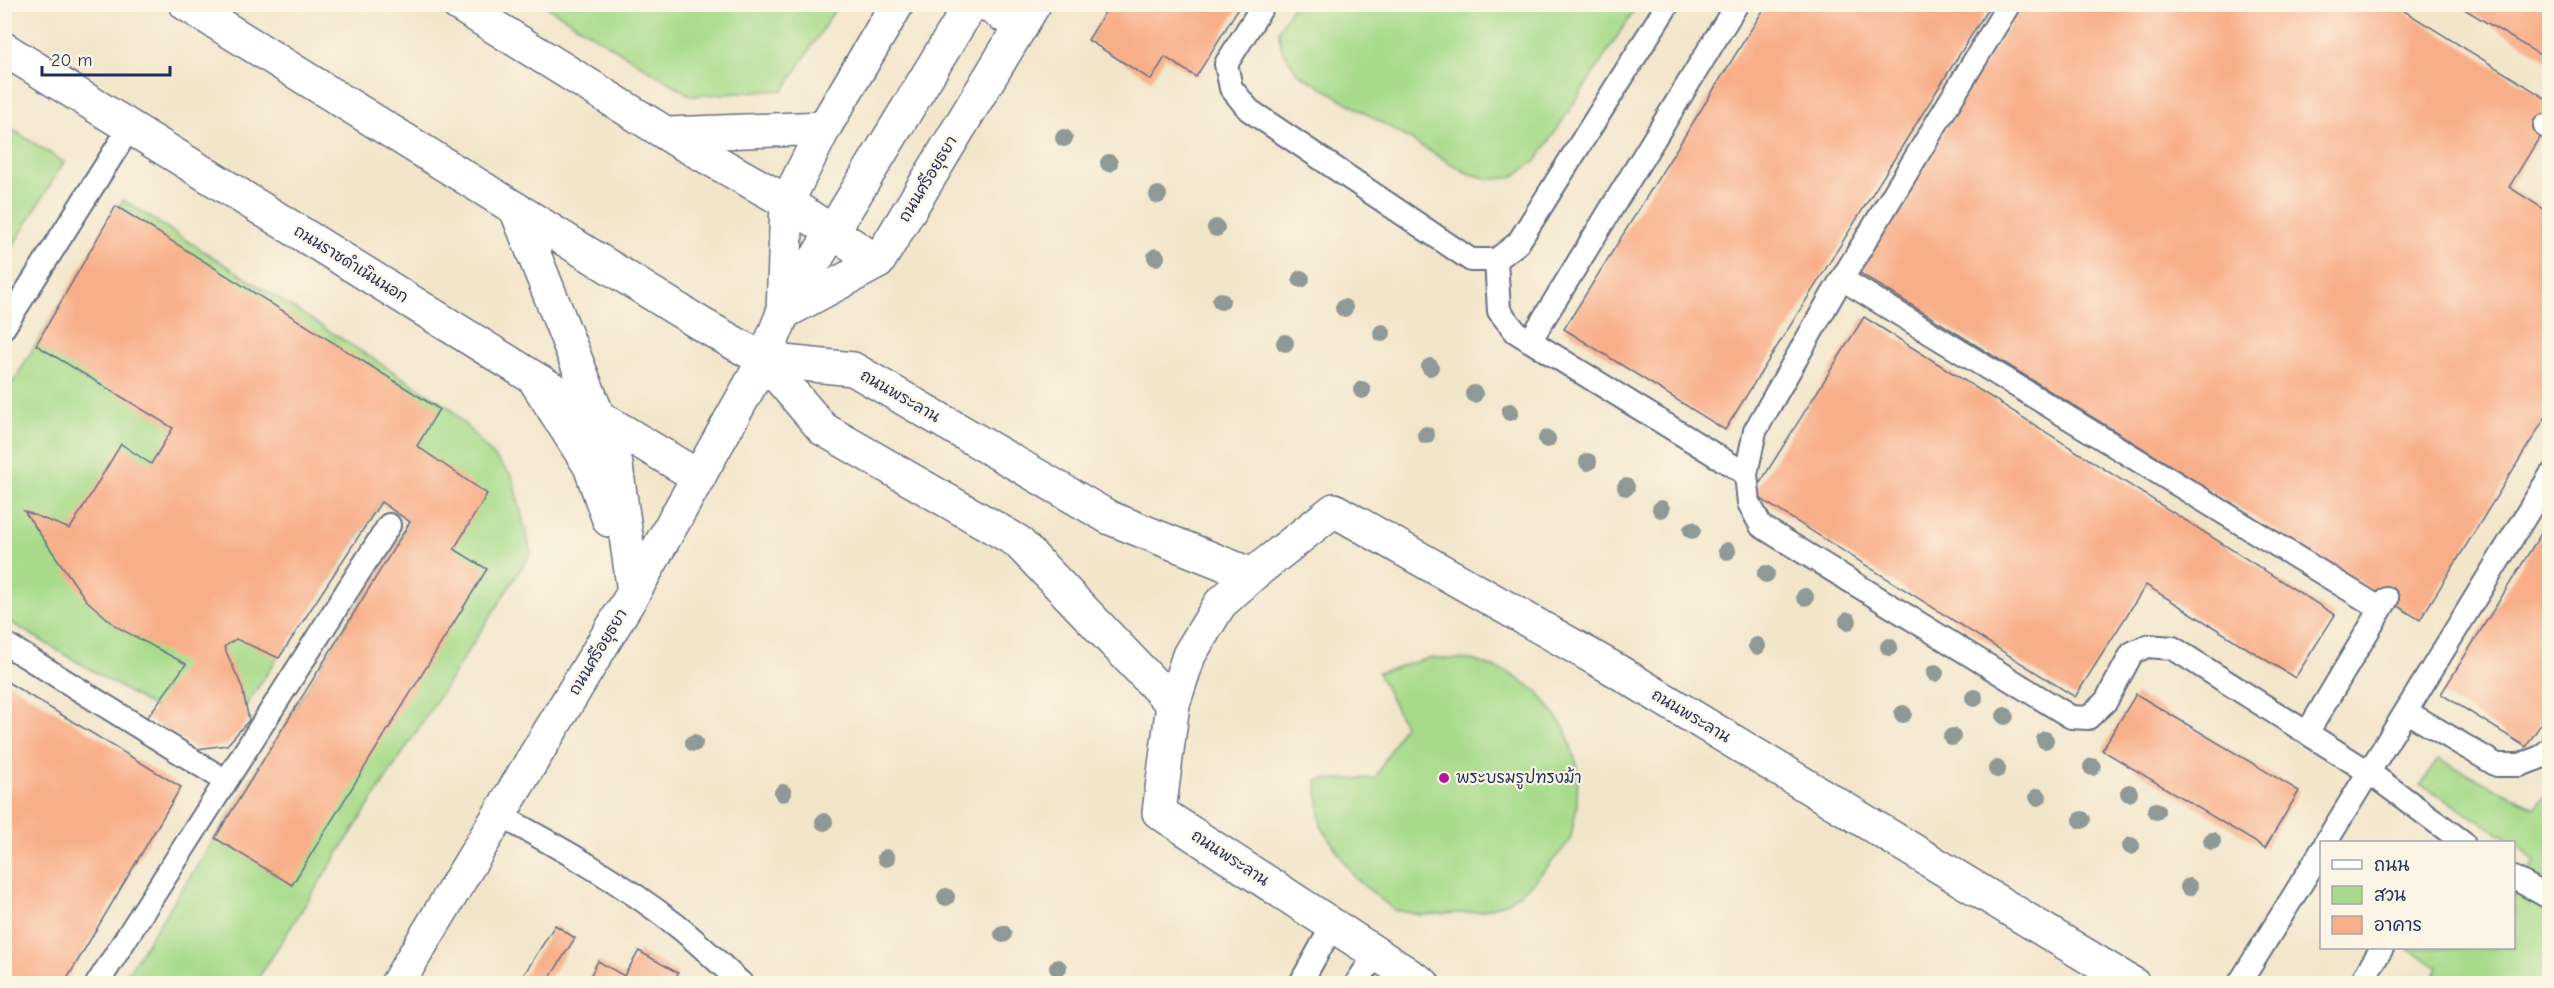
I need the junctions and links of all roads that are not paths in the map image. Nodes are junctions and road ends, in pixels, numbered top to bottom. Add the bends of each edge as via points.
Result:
1 (186, 4) edge
2 (458, 4) edge
3 (897, 4) edge
4 (971, 4) edge
5 (987, 4) edge
6 (1264, 4) edge
7 (1668, 4) edge
8 (1737, 4) edge
9 (2009, 4) edge
10 (1028, 16) edge
11 (4, 49) edge
12 (130, 127) junction
13 (824, 128) junction
14 (667, 134) junction
15 (787, 202) junction
16 (516, 209) junction
17 (832, 232) junction
18 (1496, 260) junction
19 (878, 262) junction
20 (1842, 279) junction
21 (783, 313) junction
22 (4, 327) edge
23 (1530, 341) junction
24 (764, 360) junction
25 (534, 378) junction
26 (598, 416) junction
27 (1746, 474) junction
28 (2550, 476) edge
29 (699, 477) junction
30 (389, 525) dead end
31 (1252, 575) junction
32 (634, 592) junction
33 (4, 643) edge
34 (1173, 704) junction
35 (2407, 712) junction
36 (2307, 733) junction
37 (2550, 749) edge
38 (2370, 773) junction
39 (226, 781) junction
40 (499, 815) junction
41 (2327, 841) edge
42 (2460, 841) edge
43 (2320, 853) edge
44 (2515, 879) edge
45 (2550, 898) edge
46 (1333, 925) junction
47 (2381, 949) edge
48 (1376, 953) junction
49 (97, 984) edge
50 (397, 984) edge
51 (742, 984) edge
52 (1300, 984) edge
53 (1356, 984) edge
54 (1423, 984) edge
55 (2133, 984) edge
56 (2239, 984) edge
57 (2360, 984) edge

1 - 16 main road
2 - 14 main road
3 - 13 main road, ถนนศรีอยุธยา
4 - 17 main road, ถนนศรีอยุธยา
5 - 10 main road
6 - 18 lane via 1226,64 1231,88 1249,110 1471,260
7 - 18 lane via 1518,243
8 - 23 lane
9 - 20 lane
10 - 19 main road, ถนนศรีอยุธยา
11 - 12 main road, ถนนราชดำเนินนอก
12 - 22 lane
12 - 25 main road, ถนนราชดำเนินนอก
13 - 14 main road
13 - 15 main road, ถนนศรีอยุธยา
14 - 15 main road
15 - 17 main road
15 - 21 main road, ถนนศรีอยุธยา
16 - 24 main road
16 - 26 main road
17 - 19 main road
17 - 21 main road, ถนนศรีอยุธยา
18 - 23 lane via 1499,311 1516,332
19 - 21 main road
20 - 27 lane via 1755,431
20 - 36 lane via 2384,604
21 - 24 main road, ถนนศรีอยุธยา
23 - 27 lane
24 - 29 main road, ถนนศรีอยุธยา
24 - 31 main road, ถนนพระลาน via 853,369 1110,518
24 - 34 main road via 823,429 1017,541
25 - 26 main road, ถนนราชดำเนินนอก
25 - 32 main road via 590,466
26 - 29 main road, ถนนราชดำเนินนอก
26 - 32 main road via 615,459
27 - 36 lane via 1749,503 1761,526 2071,717 2088,718 2106,701 2132,653 2147,646 2174,648
28 - 35 lane
29 - 32 main road, ถนนศรีอยุธยา
30 - 39 lane
31 - 34 main road, ถนนพระลาน via 1220,604 1190,655
31 - 55 main road, ถนนพระลาน via 1334,510 1623,675
32 - 40 main road, ถนนศรีอยุธยา
33 - 39 lane
34 - 46 main road, ถนนพระลาน via 1159,812
35 - 37 lane via 2497,765 2520,765 2541,758
35 - 38 lane
36 - 38 lane
38 - 41 lane
38 - 42 lane
39 - 49 lane
40 - 50 main road, ถนนศรีอยุธยา
40 - 51 lane via 584,861 632,894 677,926
43 - 56 lane
44 - 45 lane
46 - 48 main road, ถนนพระลาน
46 - 52 lane
47 - 57 lane
48 - 53 lane
48 - 54 main road, ถนนพระลาน

